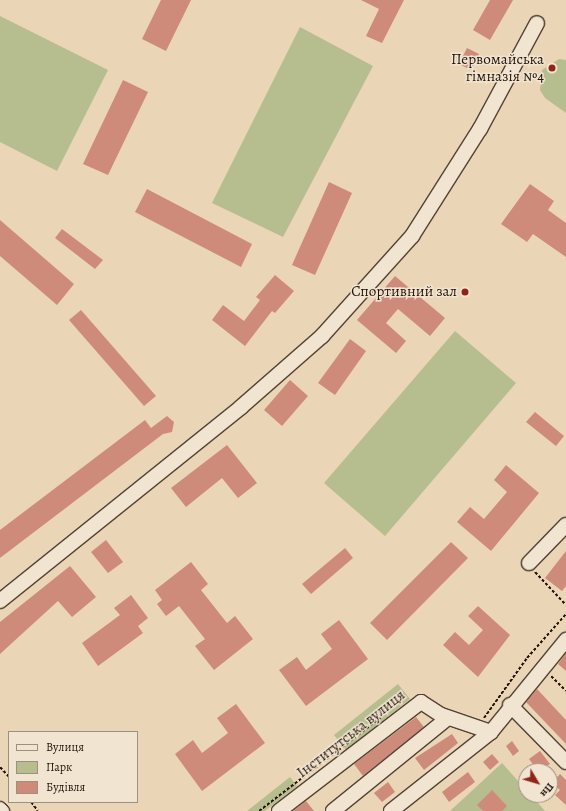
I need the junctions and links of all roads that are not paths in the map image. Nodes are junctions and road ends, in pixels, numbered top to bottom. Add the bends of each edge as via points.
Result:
1 (537, 23) dead end
2 (566, 525) edge
3 (529, 563) road end
4 (0, 601) edge
5 (566, 640) edge
6 (510, 705) junction
7 (448, 718) junction
8 (491, 732) junction
9 (566, 762) edge
10 (0, 809) edge
11 (2, 811) edge
12 (279, 811) edge
13 (332, 811) edge
14 (391, 811) edge

1 - 4 street via 480,130 412,236 322,336 241,407
2 - 3 street
5 - 6 street
6 - 8 street
6 - 9 street
7 - 8 street, Інститутська вулиця
7 - 12 street, Інститутська вулиця via 421,702
7 - 13 street
8 - 14 street
10 - 11 street

